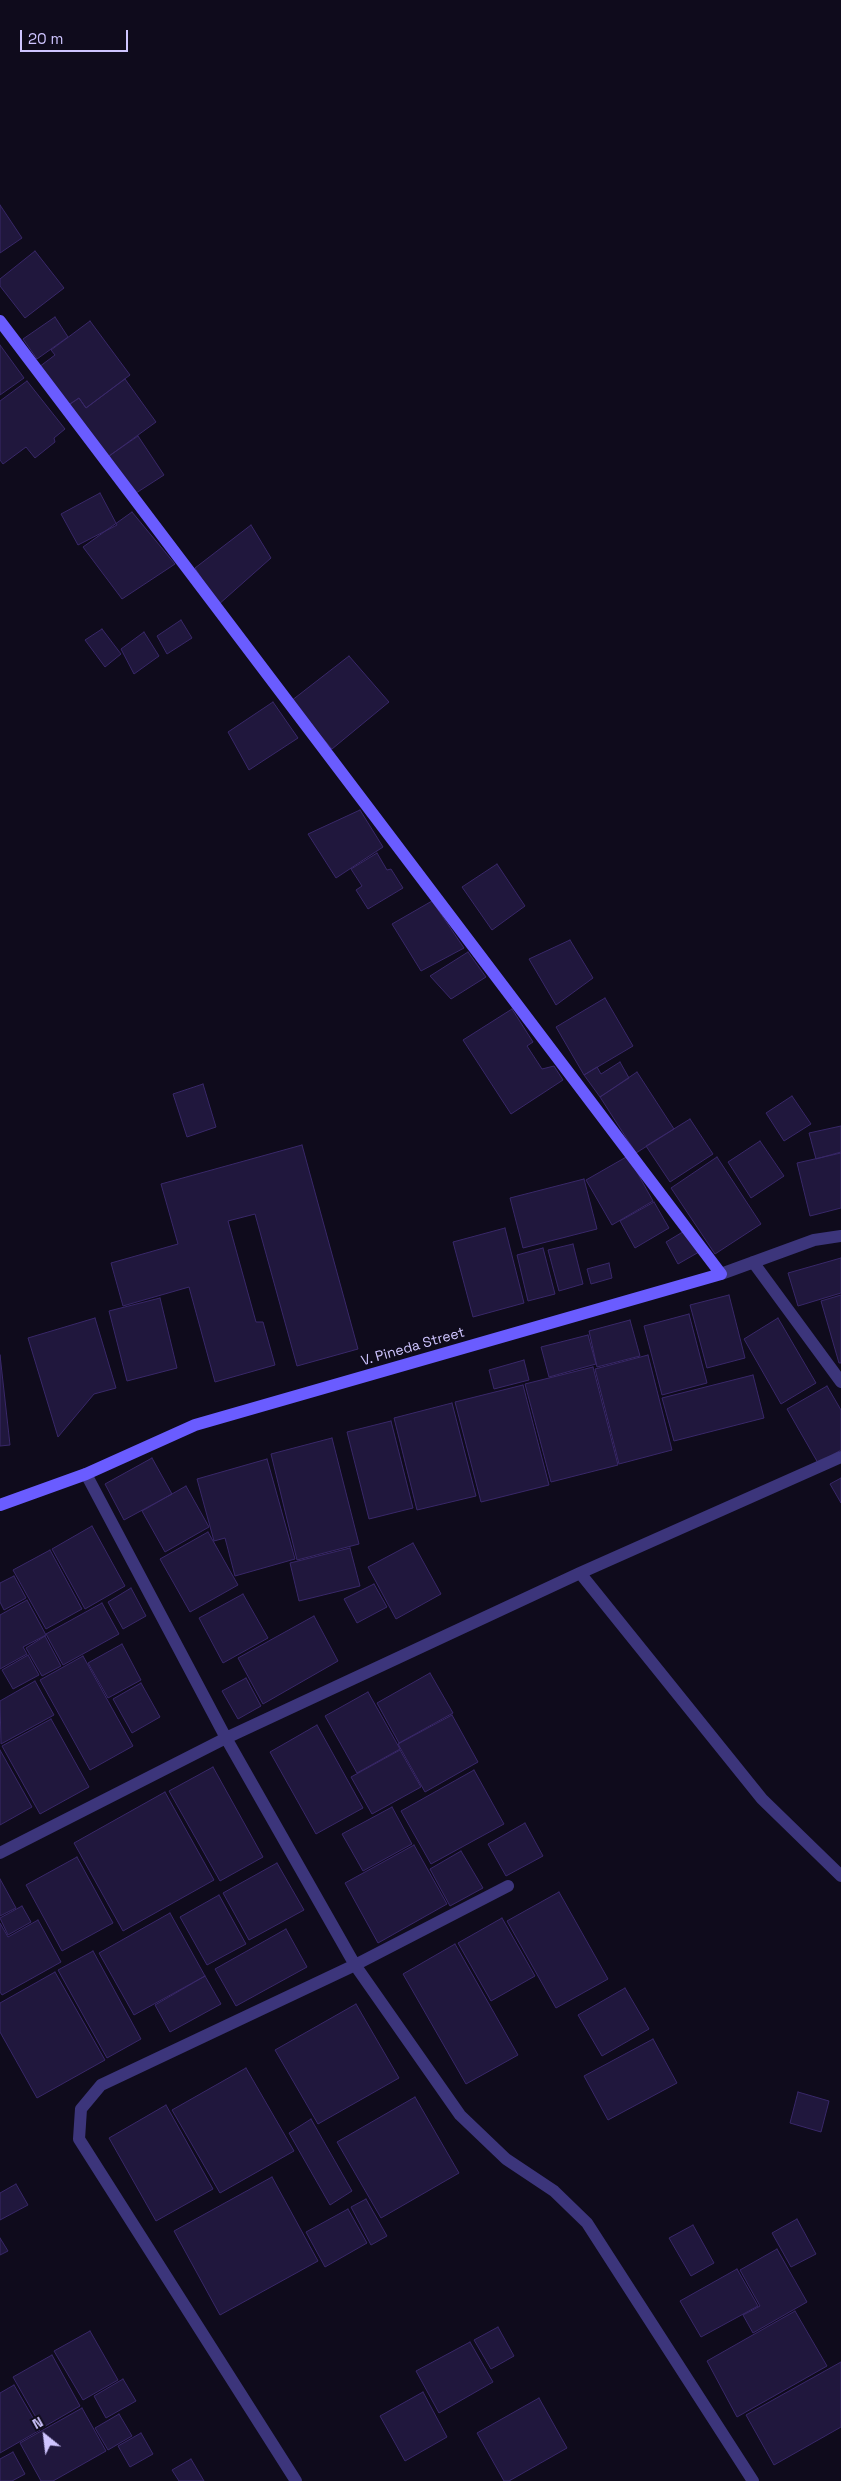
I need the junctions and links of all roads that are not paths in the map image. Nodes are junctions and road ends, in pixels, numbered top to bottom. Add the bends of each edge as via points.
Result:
1 (0, 321) edge
2 (841, 1236) edge
3 (753, 1262) junction
4 (721, 1274) junction
5 (841, 1382) edge
6 (841, 1457) edge
7 (86, 1474) junction
8 (0, 1505) edge
9 (580, 1573) junction
10 (226, 1738) junction
11 (0, 1853) edge
12 (841, 1876) edge
13 (508, 1886) dead end
14 (355, 1965) junction
15 (296, 2481) edge
16 (753, 2481) edge

1 - 4 street
2 - 3 street, V. Pineda Street via 814,1240
3 - 4 street, V. Pineda Street
3 - 5 street
4 - 7 street, V. Pineda Street via 195,1425
6 - 9 street
7 - 8 street, V. Pineda Street
7 - 10 street
9 - 10 street
9 - 12 street via 762,1799
10 - 11 street
10 - 14 street
13 - 14 street
14 - 15 street via 101,2085 81,2109 79,2139
14 - 16 street via 460,2115 506,2159 554,2191 587,2223

